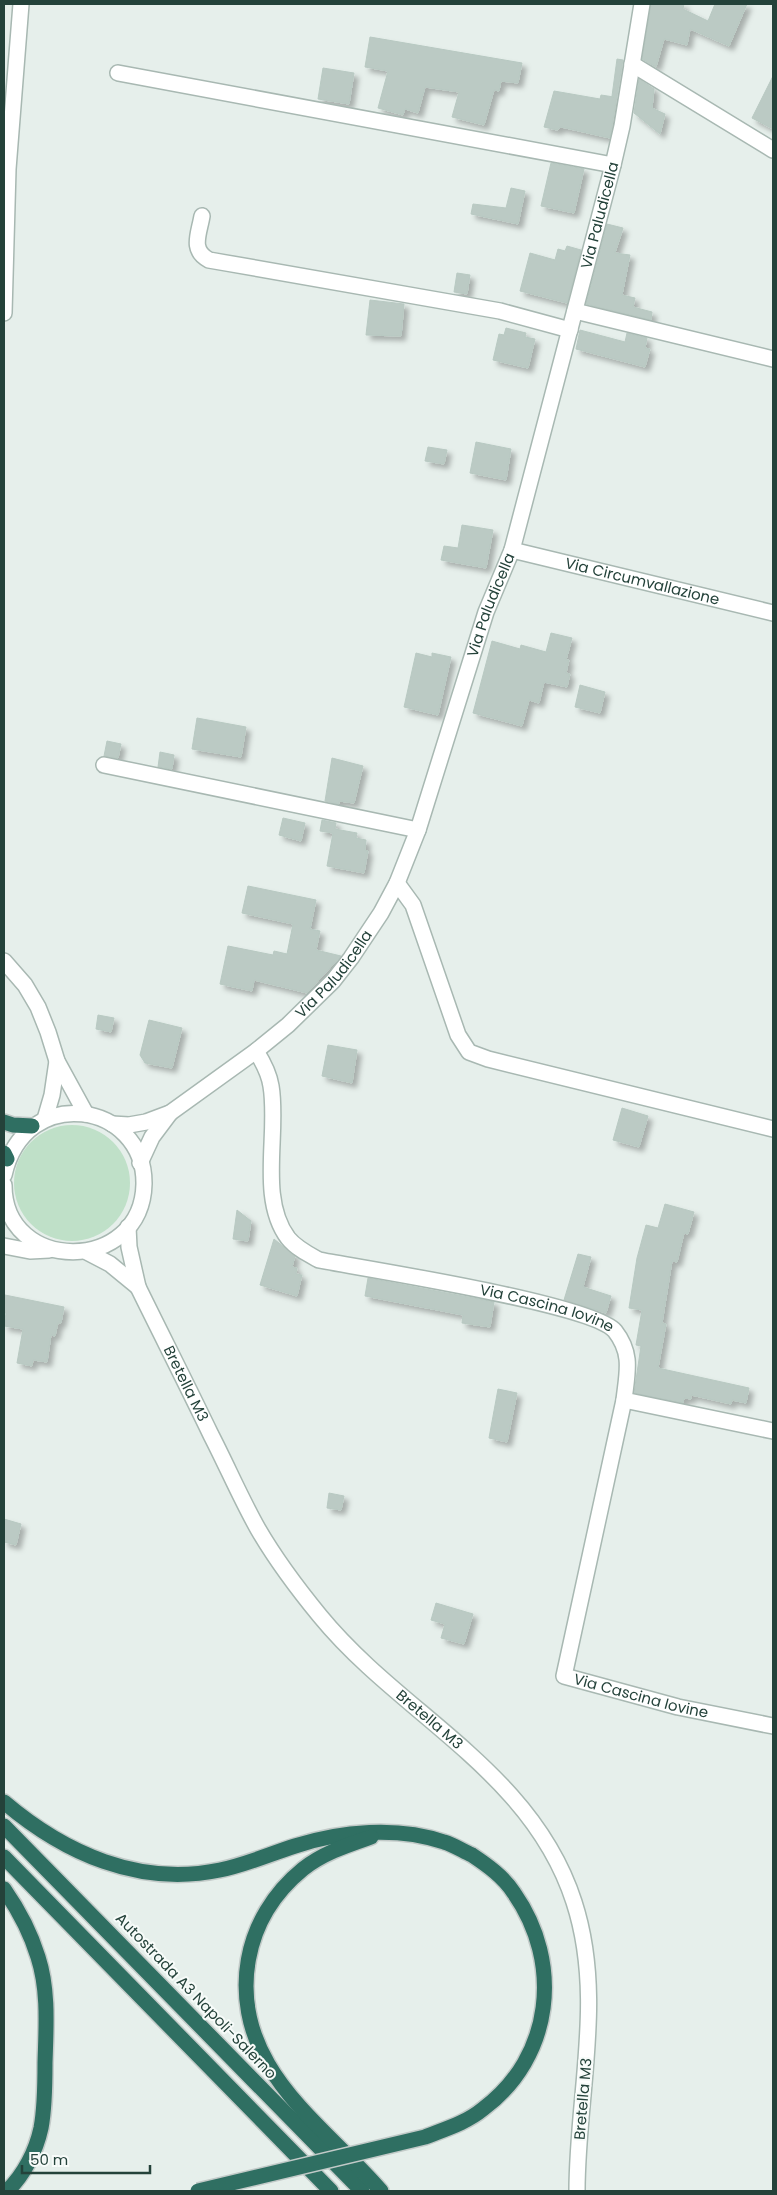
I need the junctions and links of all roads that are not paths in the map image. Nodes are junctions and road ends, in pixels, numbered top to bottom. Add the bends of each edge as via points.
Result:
1 (21, 4) edge
2 (642, 4) edge
3 (632, 64) junction
4 (118, 72) dead end
5 (773, 150) edge
6 (612, 165) junction
7 (202, 216) dead end
8 (575, 312) junction
9 (4, 313) edge
10 (570, 330) junction
11 (773, 359) edge
12 (512, 550) junction
13 (773, 613) edge
14 (104, 766) dead end
15 (418, 830) junction
16 (397, 883) junction
17 (4, 961) edge
18 (256, 1051) junction
19 (57, 1061) junction
20 (170, 1113) junction
21 (86, 1114) junction
22 (4, 1122) edge
23 (38, 1122) junction
24 (112, 1124) junction
25 (773, 1128) edge
26 (6, 1156) edge
27 (140, 1163) junction
28 (4, 1174) edge
29 (4, 1185) edge
30 (128, 1227) junction
31 (4, 1246) edge
32 (54, 1250) junction
33 (30, 1251) junction
34 (87, 1252) junction
35 (4, 1258) edge
36 (138, 1287) junction
37 (624, 1400) junction
38 (773, 1432) edge
39 (773, 1726) edge
40 (4, 1802) edge
41 (4, 1826) edge
42 (380, 1834) junction
43 (4, 1857) edge
44 (4, 1889) edge
45 (7, 2191) edge
46 (198, 2191) edge
47 (331, 2191) edge
48 (362, 2191) edge
49 (381, 2191) edge
50 (577, 2191) edge

1 - 9 street via 8,169
2 - 3 street, Via Paludicella
3 - 5 street
3 - 6 street, Via Paludicella
4 - 6 street
6 - 8 street, Via Paludicella
7 - 10 street via 196,248 200,256 209,260 500,311
8 - 10 street, Via Paludicella
8 - 11 street
10 - 12 street, Via Paludicella
12 - 13 street, Via Circumvallazione
12 - 15 street, Via Paludicella via 486,612
14 - 15 street
15 - 16 street, Via Paludicella
16 - 18 street, Via Paludicella via 366,936 332,981 288,1025
16 - 25 street via 413,906 447,1008 469,1052 506,1064
17 - 19 street via 25,985 38,1007
18 - 20 street, Via Paludicella
18 - 37 street, Via Cascina Iovine via 271,1085 274,1208 280,1225 300,1250 320,1260 515,1297 598,1320 613,1329 625,1346 628,1365
19 - 21 street
19 - 23 street via 52,1095
20 - 24 street, Via Paludicella via 146,1122
20 - 27 street, Via Paludicella via 152,1137
21 - 23 street via 58,1114
21 - 24 street
22 - 23 highway via 13,1125
23 - 26 street via 22,1135
24 - 27 street via 132,1144
26 - 28 street
27 - 30 street via 144,1183 142,1197
29 - 32 street via 7,1207 15,1222 39,1244
30 - 34 street via 103,1247
30 - 36 street, Bretella M3
31 - 33 street
32 - 33 street
32 - 34 street
33 - 35 street
34 - 36 street, Bretella M3 via 110,1264
36 - 50 street, Bretella M3 via 258,1528 285,1572 322,1619 366,1663 487,1768 518,1802 559,1866 574,1900 589,1973 590,2018 577,2154
37 - 38 street
37 - 39 street, Via Cascina Iovine via 564,1676 678,1707
40 - 42 highway via 68,1847 115,1866 153,1874 220,1870 347,1833
41 - 48 highway, Autostrada A3 Napoli-Salerno
42 - 46 highway, bridge via 409,1833 445,1842 489,1867 513,1891 530,1920 541,1949 546,1982 536,2039 524,2065 506,2089 483,2110 458,2125 425,2137
42 - 49 highway via 324,1855 284,1886 257,1930 245,1982 247,2009 254,2034 268,2064 290,2095
43 - 47 highway
44 - 45 highway via 38,1956 46,2012 41,2128 25,2168

